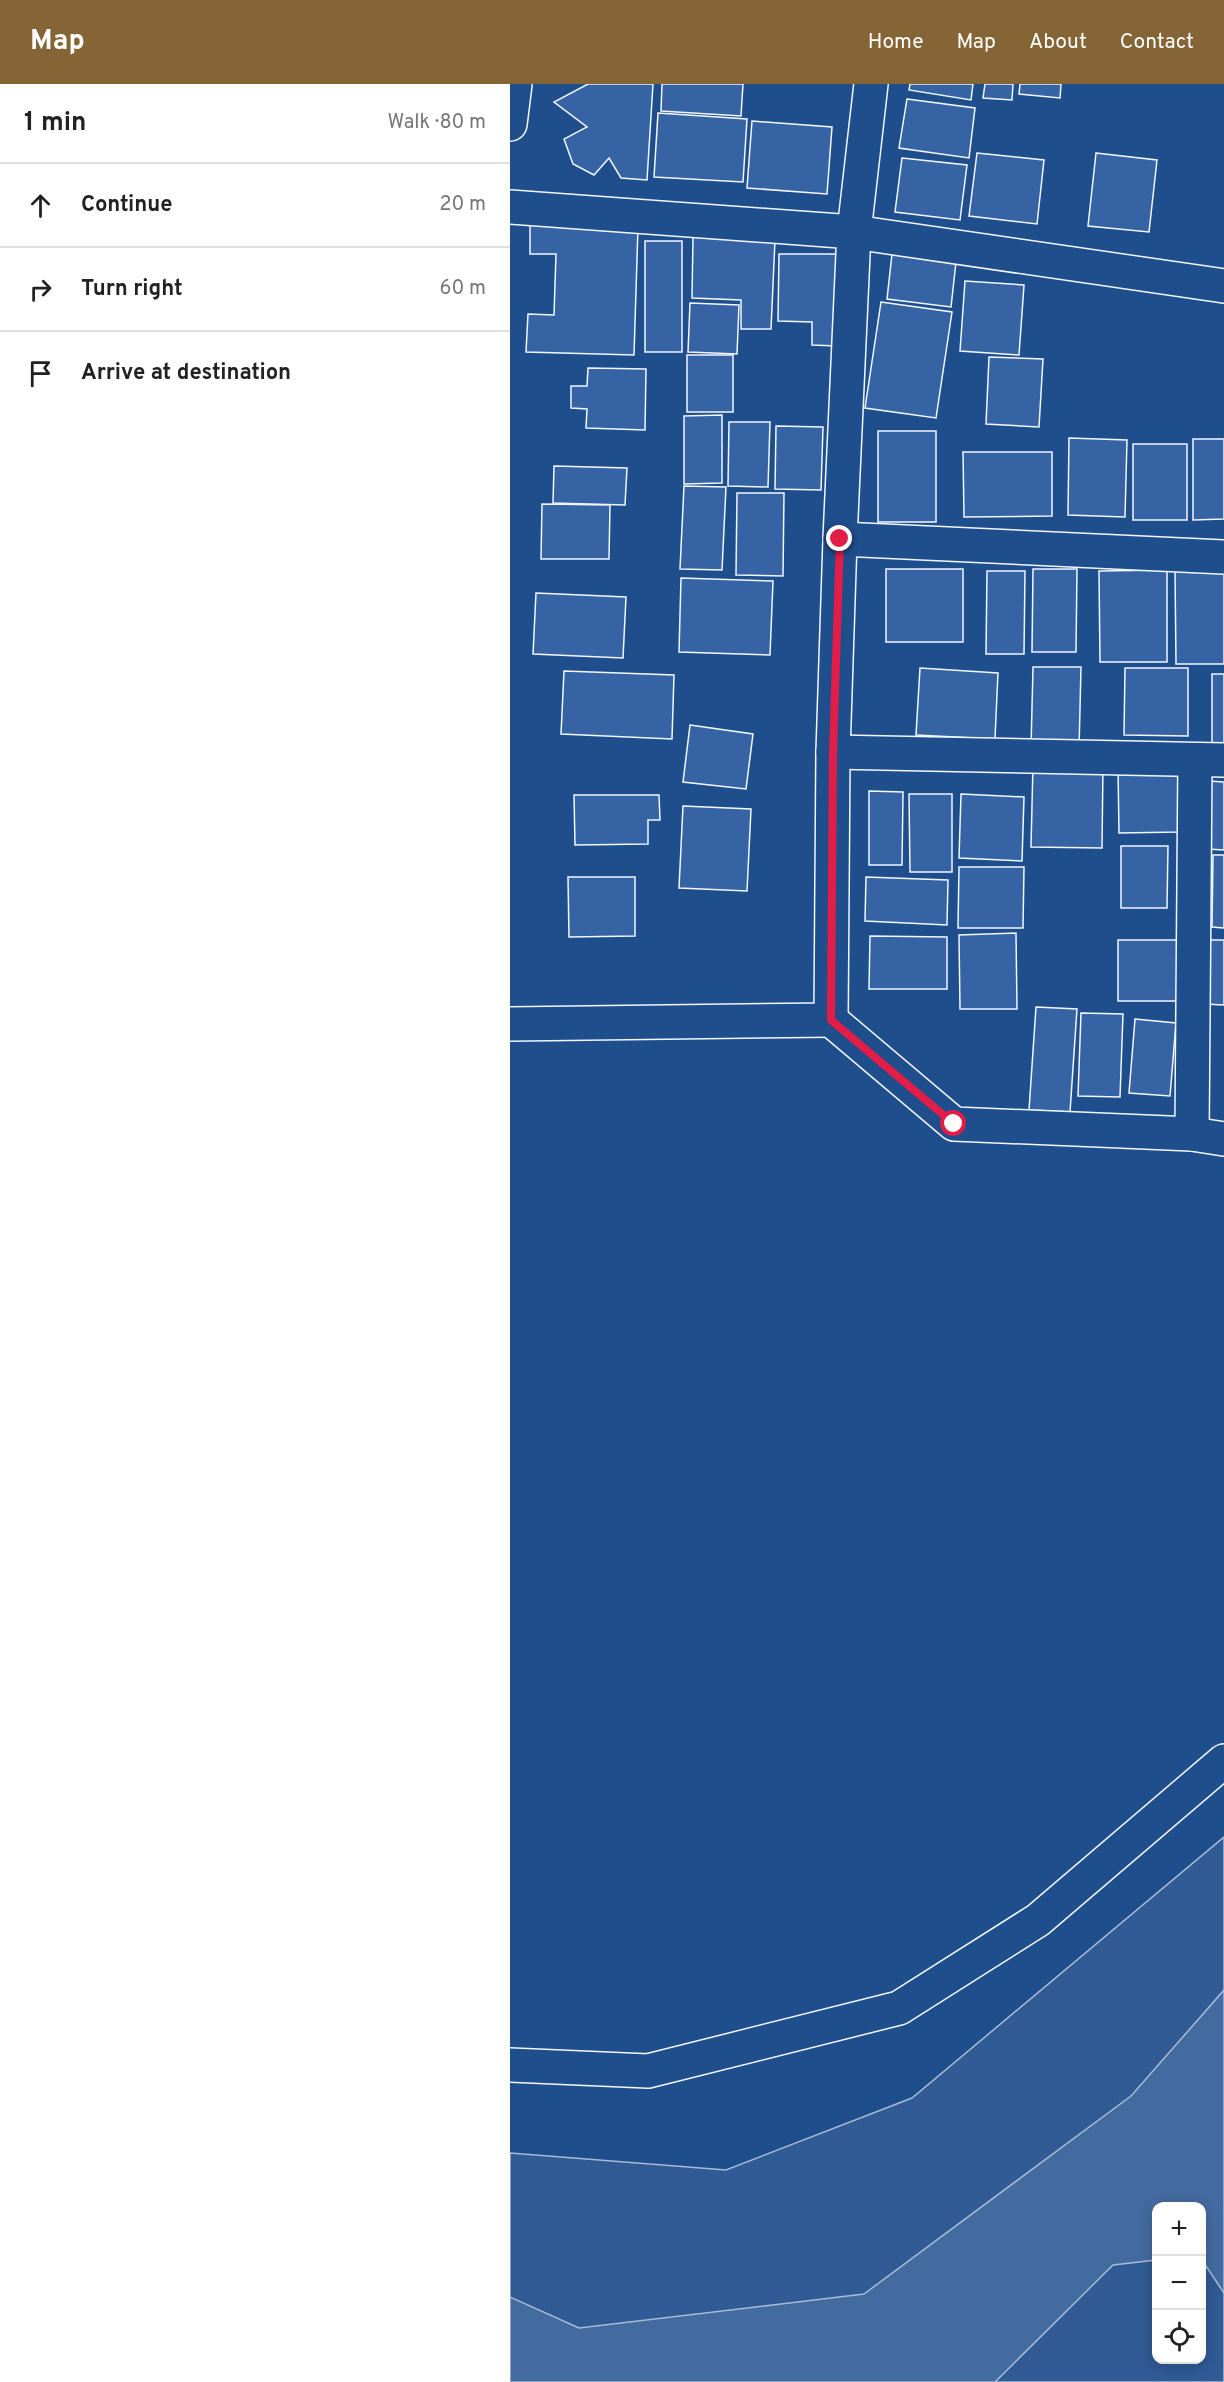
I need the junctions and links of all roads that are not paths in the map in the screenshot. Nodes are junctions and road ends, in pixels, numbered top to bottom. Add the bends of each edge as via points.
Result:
1 (515, 84) edge
2 (871, 84) edge
3 (510, 124) edge
4 (510, 207) edge
5 (854, 232) junction
6 (1224, 286) edge
7 (840, 539) junction
8 (1224, 558) edge
9 (833, 752) junction
10 (1209, 760) edge
11 (831, 1020) junction
12 (510, 1024) edge
13 (1192, 1134) junction
14 (1224, 1138) edge
15 (1224, 1761) edge
16 (510, 2066) edge

1 - 3 street
2 - 5 street
4 - 5 street
5 - 6 street
5 - 7 street
7 - 8 street
7 - 9 street
9 - 10 street
9 - 11 street
10 - 13 street
11 - 12 street
11 - 13 street via 954,1124
13 - 14 street
15 - 16 street via 1038,1920 899,2008 648,2071

